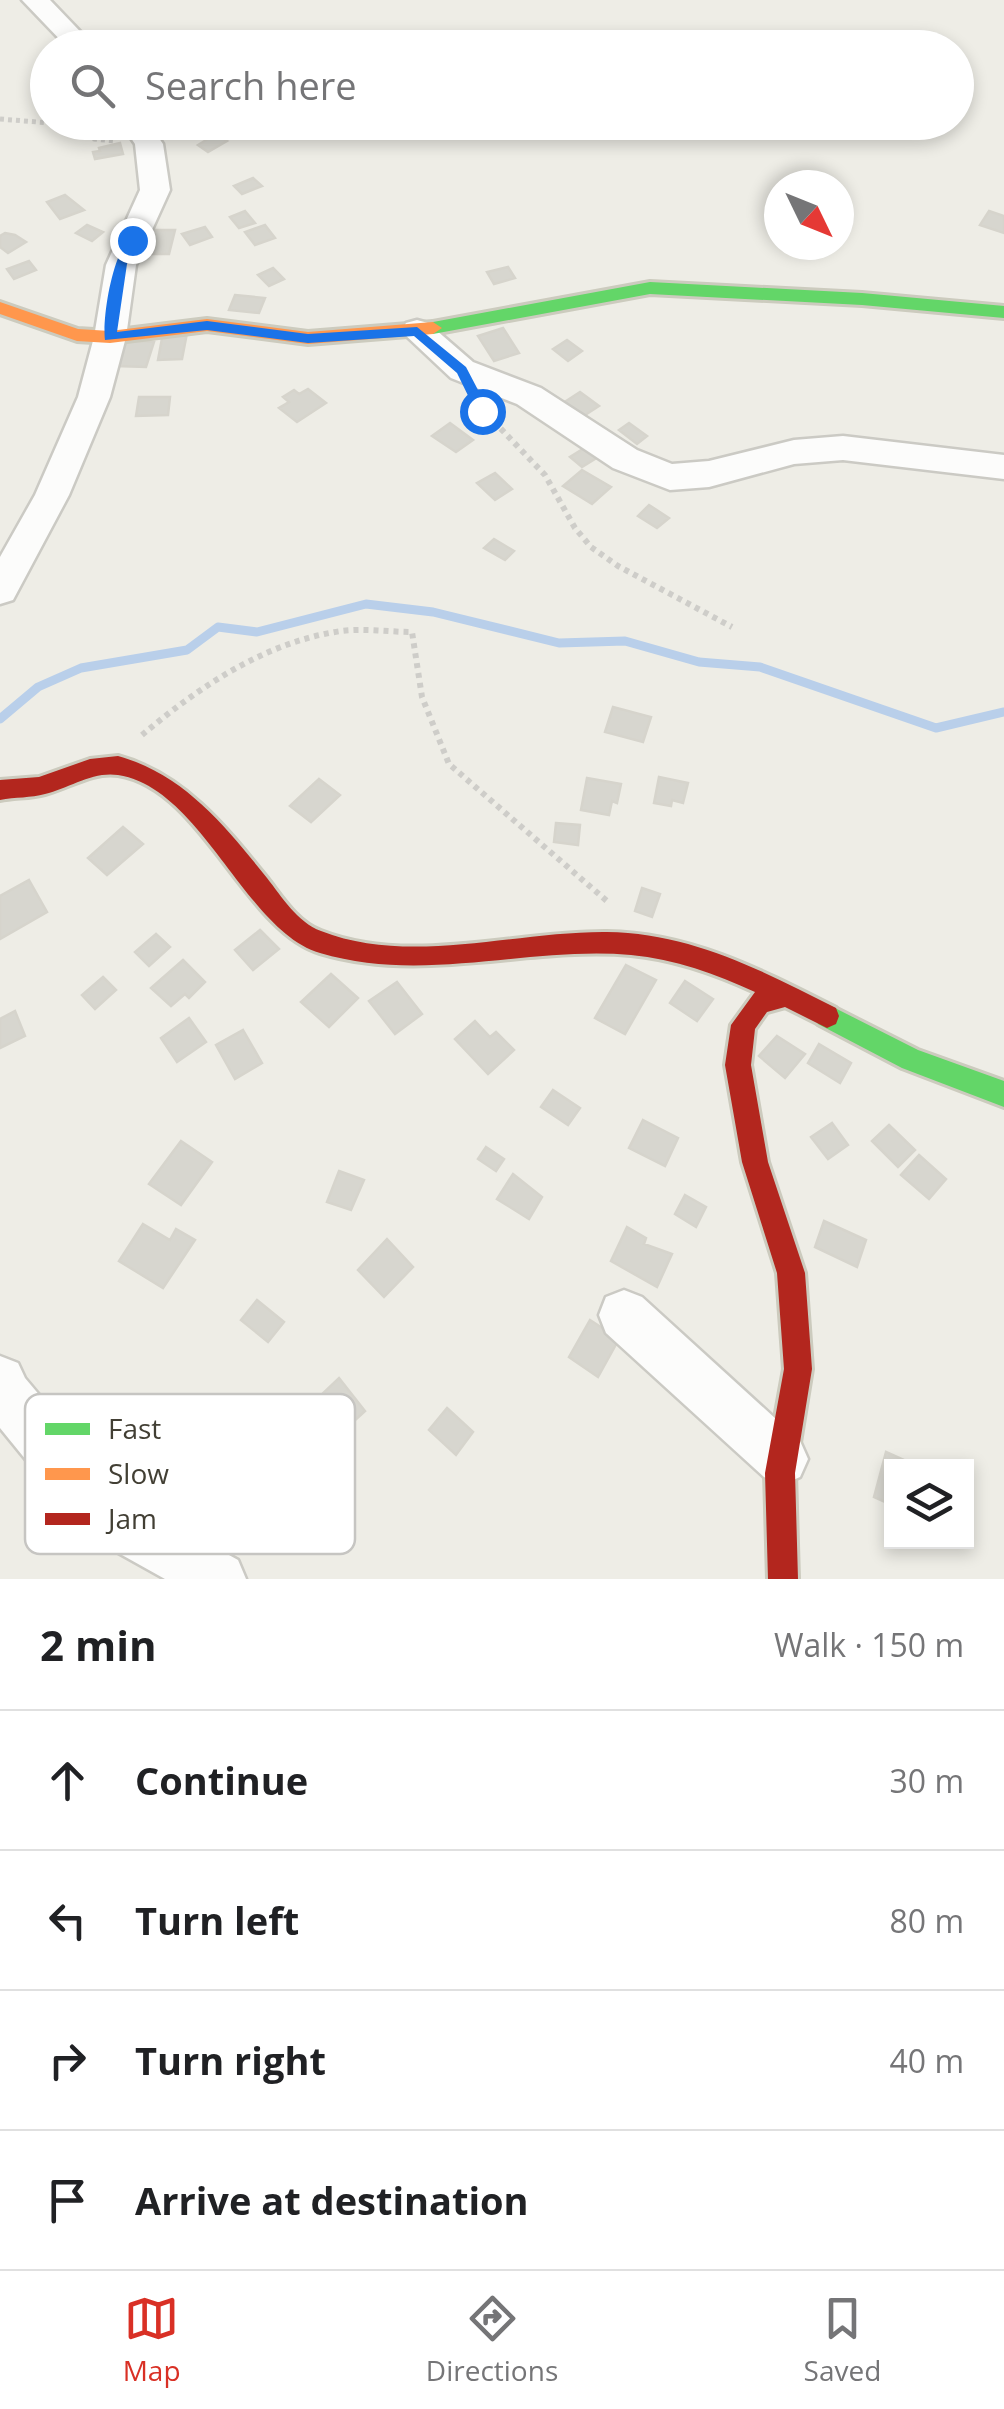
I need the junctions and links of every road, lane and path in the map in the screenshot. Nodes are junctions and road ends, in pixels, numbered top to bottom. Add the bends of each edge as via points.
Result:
1 (35, 0) edge
2 (66, 30) edge
3 (0, 119) edge
4 (30, 121) edge
5 (144, 140) edge
6 (0, 308) edge
7 (1004, 312) edge
8 (417, 332) junction
9 (110, 337) junction
10 (462, 370) junction
11 (1004, 466) edge
12 (0, 590) edge
13 (732, 627) dead end
14 (90, 768) junction
15 (0, 790) edge
16 (652, 946) junction
17 (786, 996) junction
18 (1004, 1094) edge
19 (624, 1315) dead end
20 (0, 1381) edge
21 (25, 1418) edge
22 (782, 1459) junction
23 (175, 1554) edge
24 (219, 1579) edge
25 (783, 1579) edge

1 - 2 street
3 - 4 path
5 - 9 street via 155,190 121,264
6 - 9 street via 56,330
7 - 8 street via 650,288
8 - 9 street via 308,338 207,325
8 - 10 street
9 - 12 street via 66,462
10 - 11 street via 529,396 625,459 670,478 843,448
10 - 13 path via 482,411 543,472 583,540
14 - 15 street via 39,787
14 - 16 street via 119,764 150,776 240,863 287,923 311,940 348,952 386,958
14 - 16 path via 152,730 189,696 271,650 342,631 412,632 422,697 449,764
16 - 17 street via 740,971
17 - 18 street via 911,1059
17 - 22 street via 760,1002 743,1026 738,1064 751,1144 791,1274 798,1369
19 - 22 street
20 - 21 street
22 - 25 street
23 - 24 street

